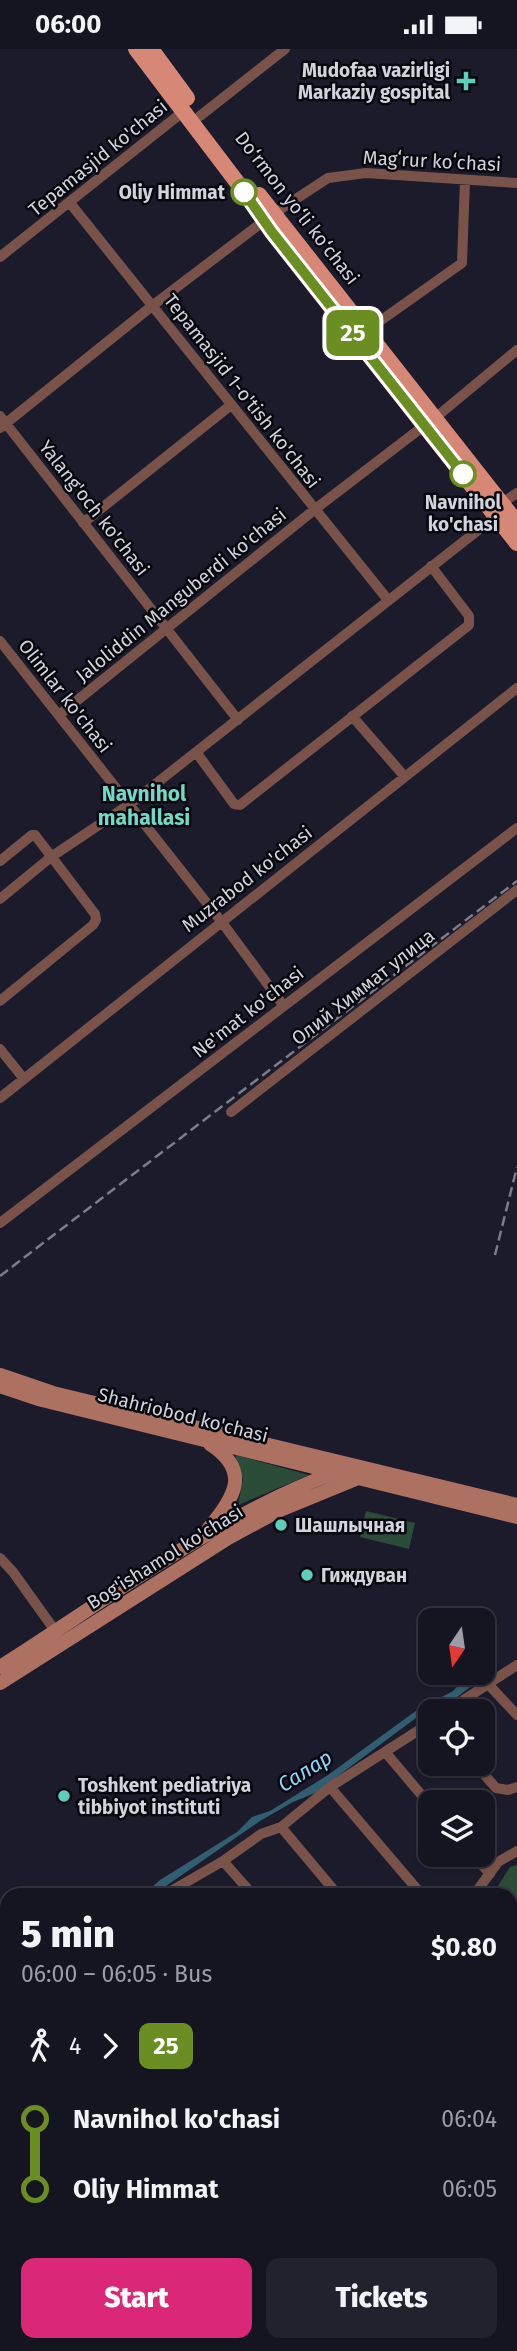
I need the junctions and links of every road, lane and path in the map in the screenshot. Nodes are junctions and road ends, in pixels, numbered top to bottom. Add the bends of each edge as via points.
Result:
1 (136, 49) edge
2 (151, 49) edge
3 (285, 49) edge
4 (192, 113) junction
5 (465, 180) junction
6 (517, 183) edge
7 (70, 203) junction
8 (268, 218) junction
9 (0, 257) edge
10 (152, 306) junction
11 (366, 331) junction
12 (517, 350) edge
13 (231, 405) junction
14 (430, 421) junction
15 (2, 422) edge
16 (517, 493) edge
17 (314, 510) junction
18 (497, 510) junction
19 (83, 523) junction
20 (517, 523) edge
21 (517, 543) edge
22 (431, 566) junction
23 (388, 600) junction
24 (167, 630) junction
25 (0, 641) edge
26 (513, 691) edge
27 (517, 703) edge
28 (60, 715) junction
29 (352, 716) junction
30 (238, 720) junction
31 (196, 753) junction
32 (405, 776) junction
33 (130, 804) junction
34 (517, 828) edge
35 (51, 857) junction
36 (0, 861) edge
37 (517, 890) edge
38 (0, 899) edge
39 (221, 921) junction
40 (0, 1001) edge
41 (284, 1005) junction
42 (0, 1049) edge
43 (24, 1079) junction
44 (0, 1098) edge
45 (231, 1111) dead end
46 (0, 1223) edge
47 (0, 1375) edge
48 (0, 1386) edge
49 (199, 1439) junction
50 (297, 1458) junction
51 (334, 1472) junction
52 (356, 1472) junction
53 (451, 1495) junction
54 (517, 1505) edge
55 (517, 1517) edge
56 (202, 1537) junction
57 (0, 1558) edge
58 (137, 1587) junction
59 (56, 1632) junction
60 (517, 1665) edge
61 (0, 1667) edge
62 (495, 1679) edge
63 (0, 1683) edge
64 (486, 1685) edge
65 (489, 1685) edge
66 (465, 1699) edge
67 (517, 1715) edge
68 (418, 1731) edge
69 (386, 1753) junction
70 (485, 1776) edge
71 (330, 1787) junction
72 (517, 1787) edge
73 (418, 1791) edge
74 (281, 1827) junction
75 (517, 1851) edge
76 (223, 1861) junction
77 (484, 1867) edge
78 (490, 1874) junction
79 (176, 1888) edge
80 (247, 1888) edge
81 (332, 1888) edge
82 (416, 1888) edge
83 (479, 1888) edge

1 - 4 main road, Do‘rmon yo‘li ko‘chasi
2 - 4 main road, Do‘rmon yo‘li ko‘chasi
3 - 4 street, Tepamasjid ko'chasi
4 - 7 street, Tepamasjid ko'chasi
4 - 8 main road, Do‘rmon yo‘li ko‘chasi
5 - 6 street, Magʻrur koʻchasi
5 - 8 street, Magʻrur koʻchasi via 366,173 328,178
5 - 11 street via 461,263
7 - 9 street, Tepamasjid ko'chasi
7 - 10 street, Tepamasjid 1-o'tish ko'chasi
8 - 10 street, Magʻrur koʻchasi
8 - 11 main road, Do‘rmon yo‘li ko‘chasi
8 - 14 main road, Do‘rmon yo‘li ko‘chasi
10 - 13 street, Tepamasjid 1-o'tish ko'chasi
10 - 15 street, Magʻrur koʻchasi
11 - 14 main road, Do‘rmon yo‘li ko‘chasi
12 - 14 street, Jaloliddin Manguberdi ko'chasi
13 - 17 street, Tepamasjid 1-o'tish ko'chasi
13 - 19 street
14 - 17 street, Jaloliddin Manguberdi ko'chasi
14 - 18 main road, Do‘rmon yo‘li ko‘chasi
15 - 19 street, Yalang'och ko'chasi
16 - 18 street
17 - 23 street, Tepamasjid 1-o'tish ko'chasi
17 - 24 street, Jaloliddin Manguberdi ko'chasi
18 - 20 main road, Do‘rmon yo‘li ko‘chasi
18 - 21 main road, Do‘rmon yo‘li ko‘chasi
18 - 22 street
19 - 24 street, Yalang'och ko'chasi
22 - 23 street
22 - 29 street via 469,616 469,625
23 - 30 street
24 - 28 street, Jaloliddin Manguberdi ko'chasi
24 - 30 street, Yalang'och ko'chasi
25 - 28 street, Olimlar ko'chasi
26 - 27 street
26 - 32 street, Muzrabod ko'chasi
28 - 33 street, Olimlar ko'chasi
29 - 31 street via 240,805 234,804
29 - 32 street
30 - 31 street
31 - 33 street
32 - 39 street, Muzrabod ko'chasi
33 - 35 street
33 - 39 street, Olimlar ko'chasi
34 - 41 street, Ne'mat ko'chasi
35 - 36 street via 32,835
35 - 38 street
35 - 40 street via 96,920
37 - 45 street, Олий Химмат улица
39 - 41 street, Olimlar ko'chasi
39 - 43 street, Muzrabod ko'chasi
41 - 46 street, Ne'mat ko'chasi
42 - 43 street
43 - 44 street, Muzrabod ko'chasi
47 - 50 main road, Shahriobod ko'chasi
48 - 49 main road, Shahriobod ko'chasi
49 - 50 main road, Shahriobod ko'chasi
49 - 56 main road via 226,1456 236,1481 229,1503
50 - 51 main road, Shahriobod ko'chasi
50 - 52 main road, Shahriobod ko'chasi
51 - 52 main road, Shahriobod ko'chasi
51 - 56 main road, Bog'ishamol ko'chasi
52 - 53 main road
52 - 58 main road, Bog'ishamol ko'chasi
53 - 54 main road
53 - 55 main road
56 - 58 main road, Bog'ishamol ko'chasi
57 - 59 street
58 - 59 main road, Bog'ishamol ko'chasi
58 - 63 main road, Bog'ishamol ko'chasi
59 - 61 main road, Bog'ishamol ko'chasi
60 - 62 street
64 - 66 street
65 - 67 street
68 - 69 street
69 - 71 street
69 - 73 street
70 - 72 street via 496,1789
71 - 74 street
71 - 82 street
74 - 76 street via 261,1834
74 - 81 street
75 - 78 street via 504,1857
76 - 79 street
76 - 80 street
77 - 78 street
78 - 83 street

